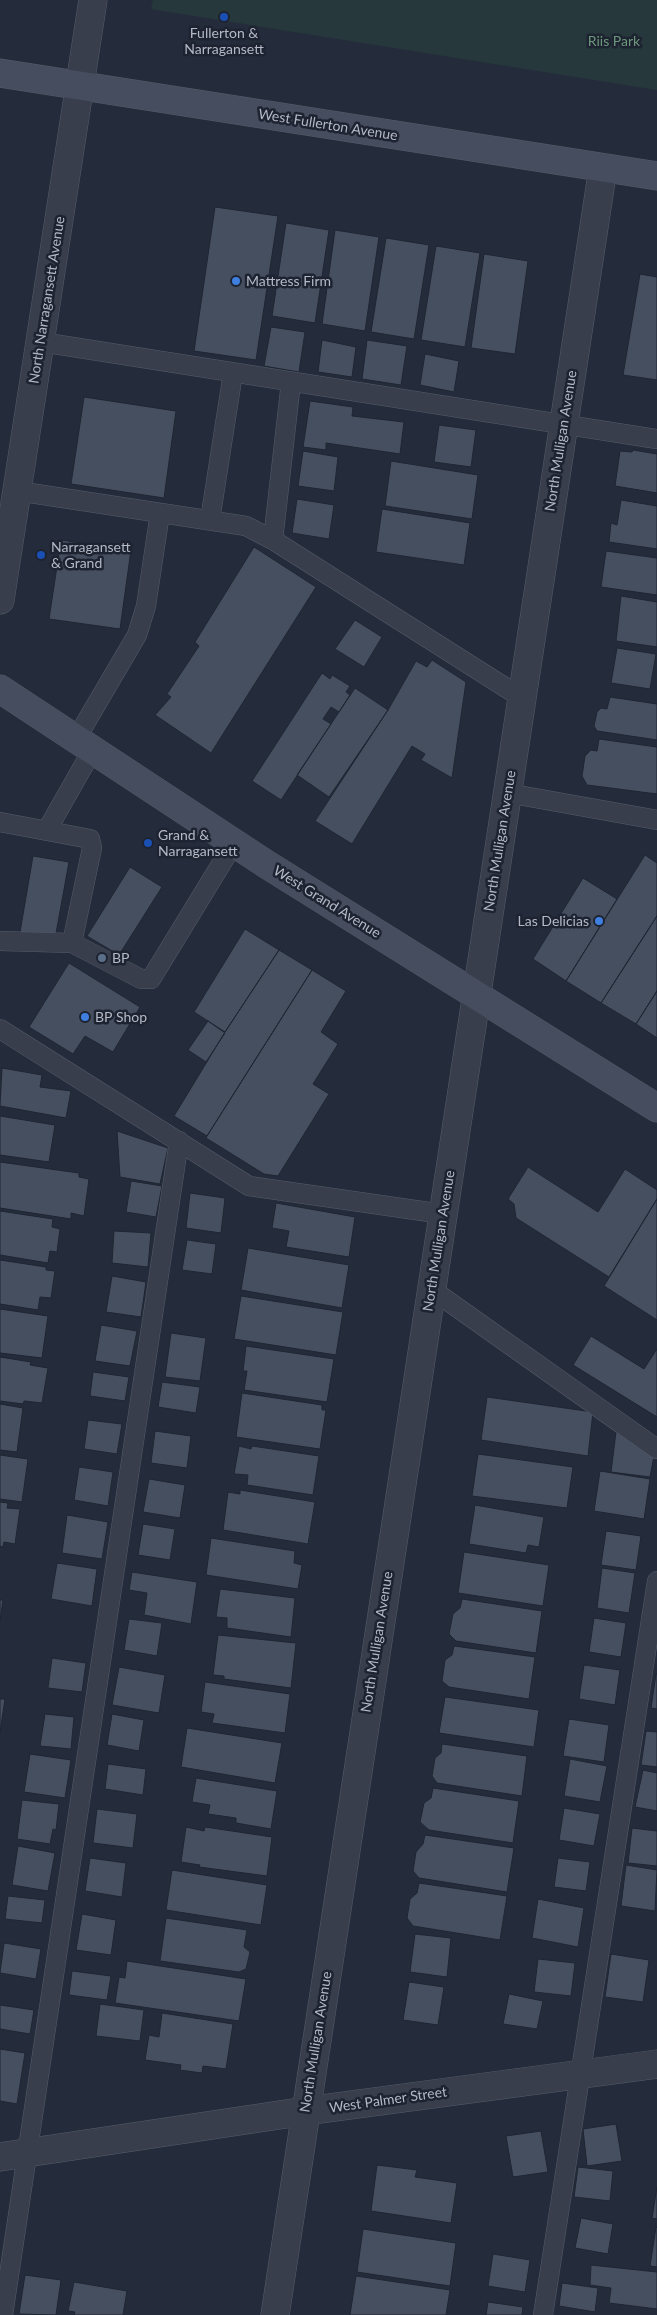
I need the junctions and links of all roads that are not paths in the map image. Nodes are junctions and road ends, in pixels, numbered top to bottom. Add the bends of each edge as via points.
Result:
1 (93, 0) edge
2 (0, 73) edge
3 (80, 87) junction
4 (603, 168) junction
5 (657, 176) edge
6 (41, 342) junction
7 (233, 373) junction
8 (291, 382) junction
9 (564, 424) junction
10 (657, 438) edge
11 (17, 491) junction
12 (160, 513) junction
13 (210, 520) junction
14 (273, 540) junction
15 (0, 600) edge
16 (0, 689) edge
17 (522, 698) junction
18 (84, 744) junction
19 (507, 794) junction
20 (657, 820) edge
21 (0, 822) edge
22 (47, 830) junction
23 (234, 843) junction
24 (0, 941) edge
25 (72, 943) junction
26 (476, 996) junction
27 (0, 1029) edge
28 (657, 1108) edge
29 (179, 1141) junction
30 (443, 1214) junction
31 (431, 1289) junction
32 (657, 1449) edge
33 (657, 1581) edge
34 (657, 2064) edge
35 (580, 2074) junction
36 (306, 2111) junction
37 (27, 2154) junction
38 (0, 2157) edge
39 (3, 2315) edge
40 (275, 2315) edge
41 (543, 2315) edge

1 - 3 street, North Narragansett Avenue
2 - 3 main road, West Fullerton Avenue
3 - 4 main road, West Fullerton Avenue
3 - 6 street, North Narragansett Avenue
4 - 5 main road, West Fullerton Avenue
4 - 9 street, North Mulligan Avenue
6 - 7 lane
6 - 11 street, North Narragansett Avenue
7 - 8 lane
7 - 13 lane
8 - 9 lane
8 - 14 lane
9 - 10 lane
9 - 17 street, North Mulligan Avenue
11 - 12 lane
11 - 15 street, North Narragansett Avenue
12 - 13 lane
12 - 18 lane via 146,606 137,635
13 - 14 lane via 246,526
14 - 17 lane
16 - 18 main road, West Grand Avenue
17 - 19 street, North Mulligan Avenue
18 - 22 lane
18 - 23 main road, West Grand Avenue
19 - 20 lane
19 - 26 street, North Mulligan Avenue
21 - 22 lane
22 - 25 lane via 90,839 92,848
23 - 25 lane via 151,979 141,979
23 - 26 main road, West Grand Avenue
24 - 25 lane
26 - 28 main road, West Grand Avenue
26 - 30 street, North Mulligan Avenue
27 - 29 lane
29 - 30 lane via 249,1186
29 - 37 lane
30 - 31 street, North Mulligan Avenue
31 - 32 lane
31 - 36 street, North Mulligan Avenue
33 - 35 lane
34 - 35 street, West Palmer Street
35 - 36 street, West Palmer Street
35 - 41 lane
36 - 37 street, West Palmer Street
36 - 40 street, North Mulligan Avenue
37 - 38 street, West Palmer Street
37 - 39 lane

